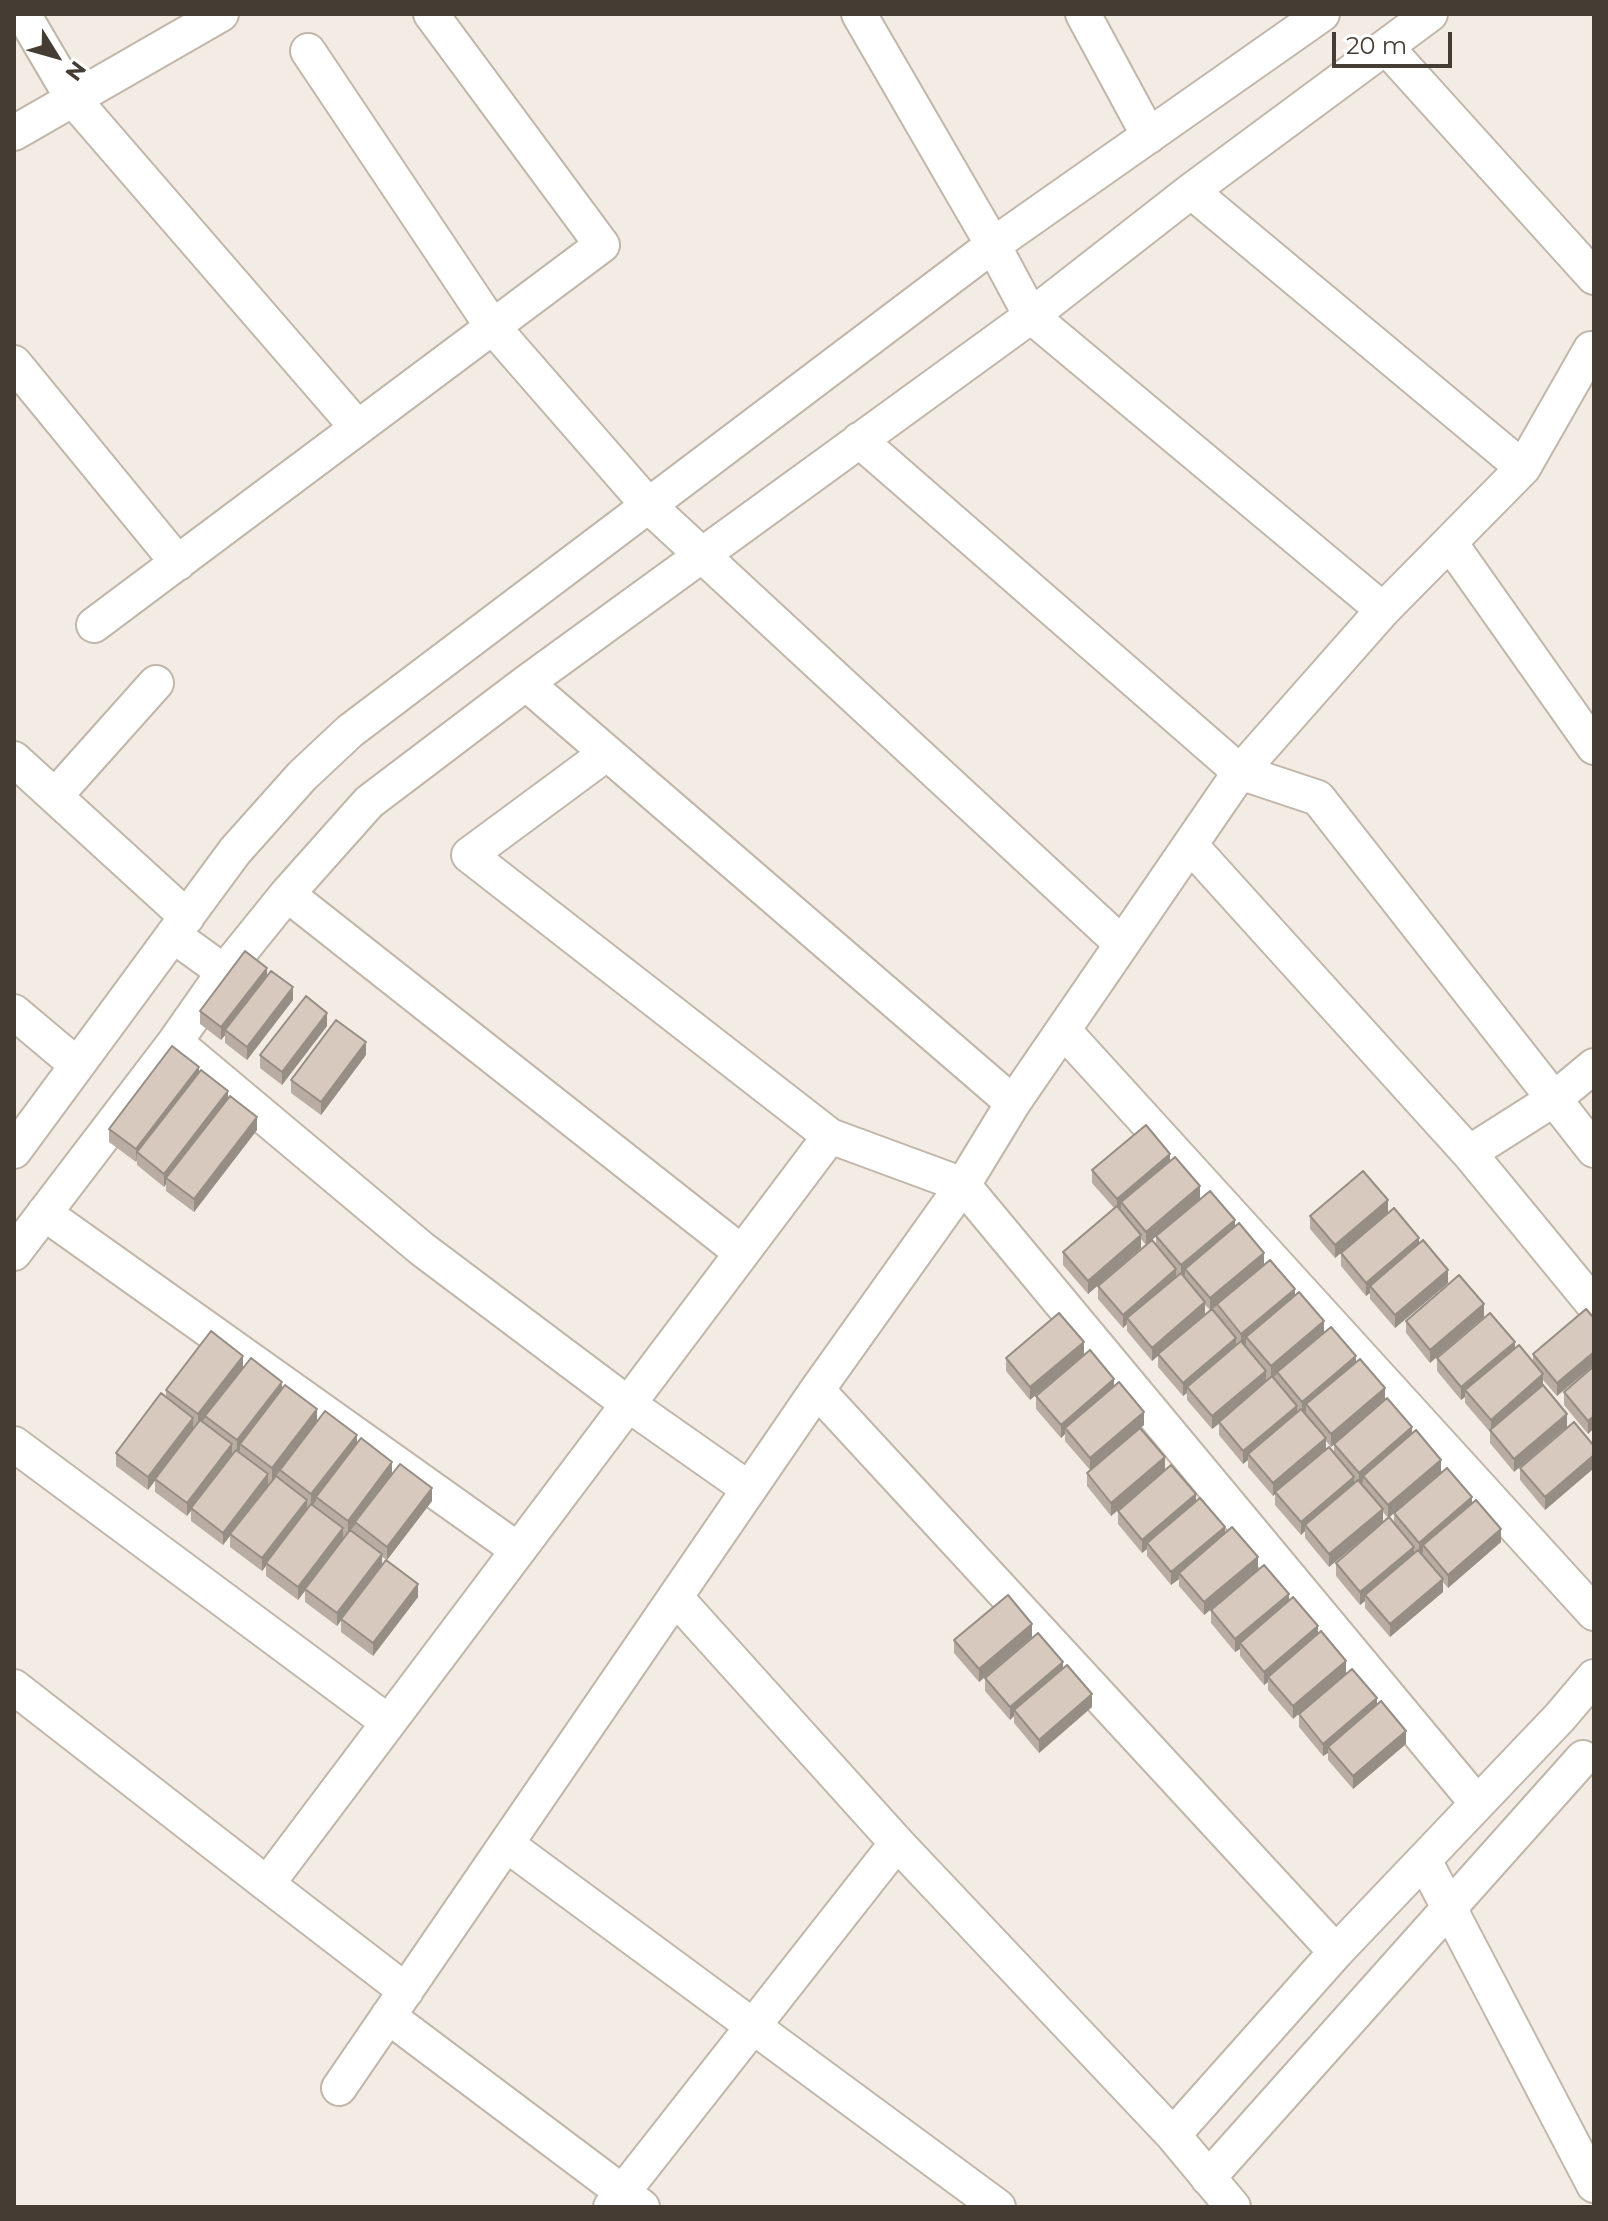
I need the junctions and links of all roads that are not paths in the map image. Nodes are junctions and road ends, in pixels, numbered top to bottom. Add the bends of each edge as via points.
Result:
1 (23, 14) edge
2 (221, 14) edge
3 (431, 14) edge
4 (859, 14) edge
5 (1083, 14) edge
6 (1322, 14) edge
7 (1430, 14) edge
8 (1386, 47) junction
9 (308, 51) dead end
10 (73, 99) junction
11 (14, 133) edge
12 (1149, 136) junction
13 (1191, 191) junction
14 (998, 256) junction
15 (1594, 277) edge
16 (1027, 306) junction
17 (492, 326) junction
18 (1593, 348) edge
19 (14, 363) edge
20 (357, 427) junction
21 (859, 440) junction
22 (1523, 468) junction
23 (675, 530) junction
24 (1450, 543) junction
25 (178, 563) junction
26 (1383, 610) junction
27 (94, 625) dead end
28 (156, 683) dead end
29 (526, 683) junction
30 (1594, 747) edge
31 (607, 753) junction
32 (14, 759) edge
33 (1240, 772) junction
34 (55, 796) junction
35 (1190, 845) junction
36 (287, 894) junction
37 (1122, 944) junction
38 (198, 947) junction
39 (14, 1012) edge
40 (1063, 1030) junction
41 (175, 1042) junction
42 (77, 1065) junction
43 (1594, 1066) edge
44 (1554, 1099) junction
45 (1013, 1103) junction
46 (830, 1136) junction
47 (1594, 1150) edge
48 (14, 1151) edge
49 (1469, 1153) junction
50 (963, 1185) junction
51 (44, 1213) junction
52 (14, 1253) edge
53 (742, 1253) junction
54 (1594, 1305) edge
55 (817, 1390) junction
56 (628, 1404) junction
57 (14, 1444) edge
58 (749, 1489) junction
59 (518, 1550) junction
60 (675, 1597) junction
61 (1594, 1613) edge
62 (1594, 1677) edge
63 (14, 1687) edge
64 (1560, 1717) junction
65 (388, 1722) junction
66 (1588, 1768) edge
67 (1477, 1803) junction
68 (897, 1843) junction
69 (506, 1844) junction
70 (1424, 1860) junction
71 (267, 1884) junction
72 (1449, 1908) junction
73 (1336, 1952) junction
74 (397, 2003) junction
75 (753, 2026) junction
76 (339, 2088) dead end
77 (1173, 2135) junction
78 (1208, 2178) junction
79 (1594, 2185) edge
80 (625, 2202) edge
81 (998, 2207) edge
82 (1233, 2207) edge

1 - 10 street
2 - 10 street
3 - 17 street via 602,245
4 - 14 street
5 - 12 street
6 - 12 street
7 - 8 street
8 - 13 street
8 - 15 street
9 - 17 street
10 - 11 street
10 - 20 street
12 - 14 street
13 - 16 street
13 - 22 street
14 - 16 street
14 - 23 street
16 - 21 street
16 - 26 street
17 - 20 street
17 - 23 street
18 - 22 street
19 - 25 street
20 - 25 street
21 - 23 street
21 - 33 street
22 - 24 street
23 - 29 street
23 - 37 street
23 - 38 street via 350,731 235,851
24 - 26 street
24 - 30 street
25 - 27 street
26 - 33 street
28 - 34 street
29 - 31 street
29 - 36 street via 369,802
31 - 45 street
31 - 46 street via 469,855
32 - 34 street
33 - 35 street
33 - 44 street via 1318,798
34 - 38 street
35 - 37 street
35 - 49 street
36 - 38 street
36 - 53 street
37 - 40 street
38 - 41 street
38 - 42 street
39 - 42 street
40 - 45 street
40 - 61 street
41 - 51 street
41 - 56 street via 422,1249
42 - 48 street
43 - 44 street
44 - 47 street
44 - 49 street
45 - 50 street
46 - 50 street
46 - 53 street
49 - 54 street
50 - 55 street
50 - 67 street
51 - 52 street
51 - 59 street
53 - 56 street
55 - 58 street
55 - 73 street
56 - 58 street
56 - 59 street
57 - 65 street
58 - 60 street
59 - 65 street
60 - 68 street
60 - 69 street
62 - 64 street
63 - 71 street
64 - 66 street
64 - 67 street
65 - 71 street
66 - 72 street
67 - 70 street
68 - 75 street
68 - 77 street
69 - 74 street
69 - 75 street
70 - 72 street
70 - 73 street
71 - 74 street
72 - 78 street
72 - 79 street
73 - 77 street
74 - 76 street
74 - 80 street
75 - 80 street
75 - 81 street
77 - 78 street
78 - 82 street

